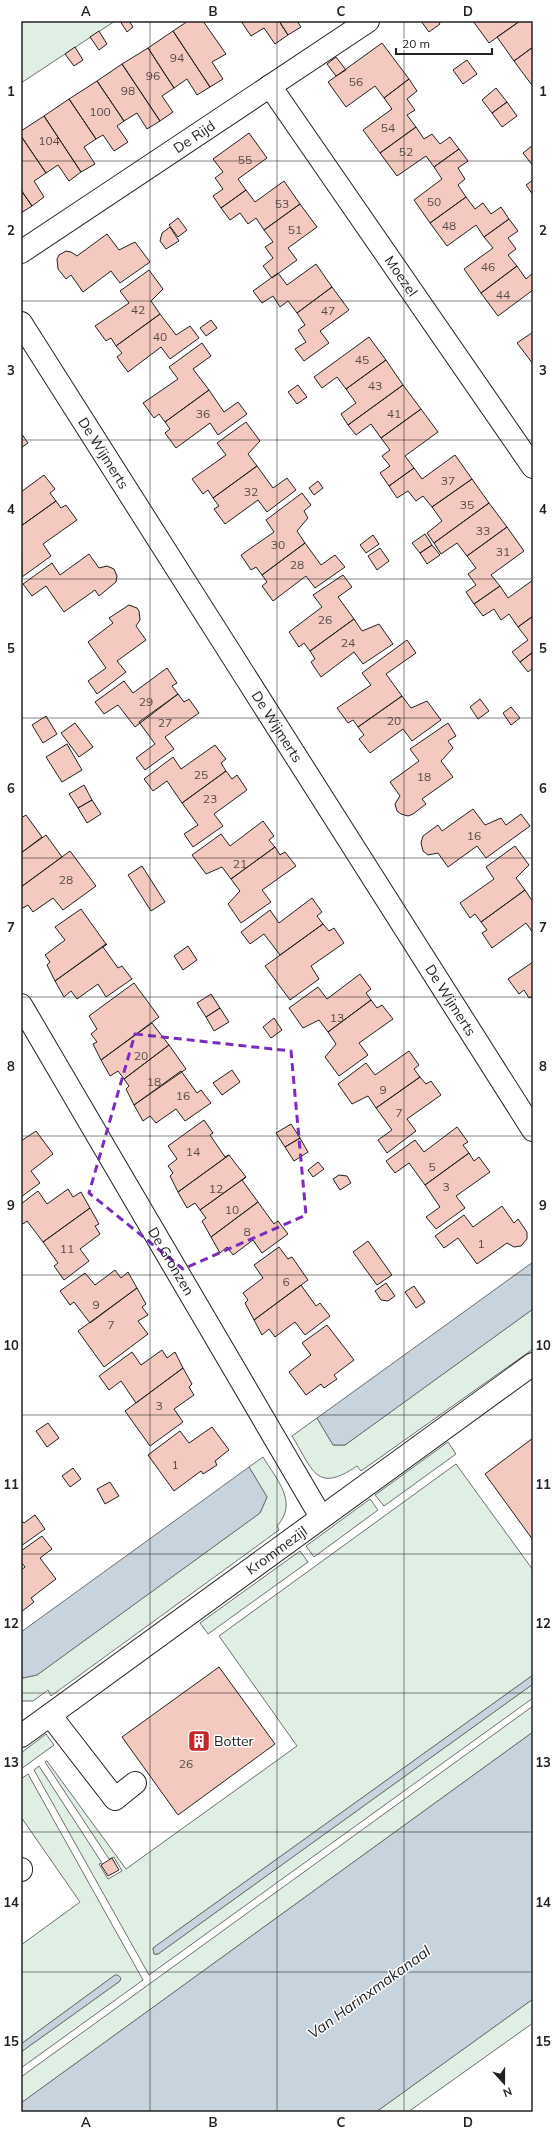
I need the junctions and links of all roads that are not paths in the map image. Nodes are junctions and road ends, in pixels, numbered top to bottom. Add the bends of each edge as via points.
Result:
1 (368, 21) edge
2 (270, 86) junction
3 (21, 252) edge
4 (21, 323) edge
5 (533, 466) edge
6 (21, 1006) edge
7 (533, 1130) edge
8 (533, 1364) edge
9 (321, 1517) junction
10 (50, 1715) junction
11 (21, 1736) edge
12 (135, 1783) dead end

1 - 2 street, De Rijd
2 - 3 street, De Rijd
2 - 5 street, Moezel
4 - 7 street, De Wijmerts
6 - 9 street, De Gronzen
8 - 9 street, Krommezijl
9 - 10 street, Krommezijl
10 - 11 street, Krommezijl
10 - 12 street via 115,1799

